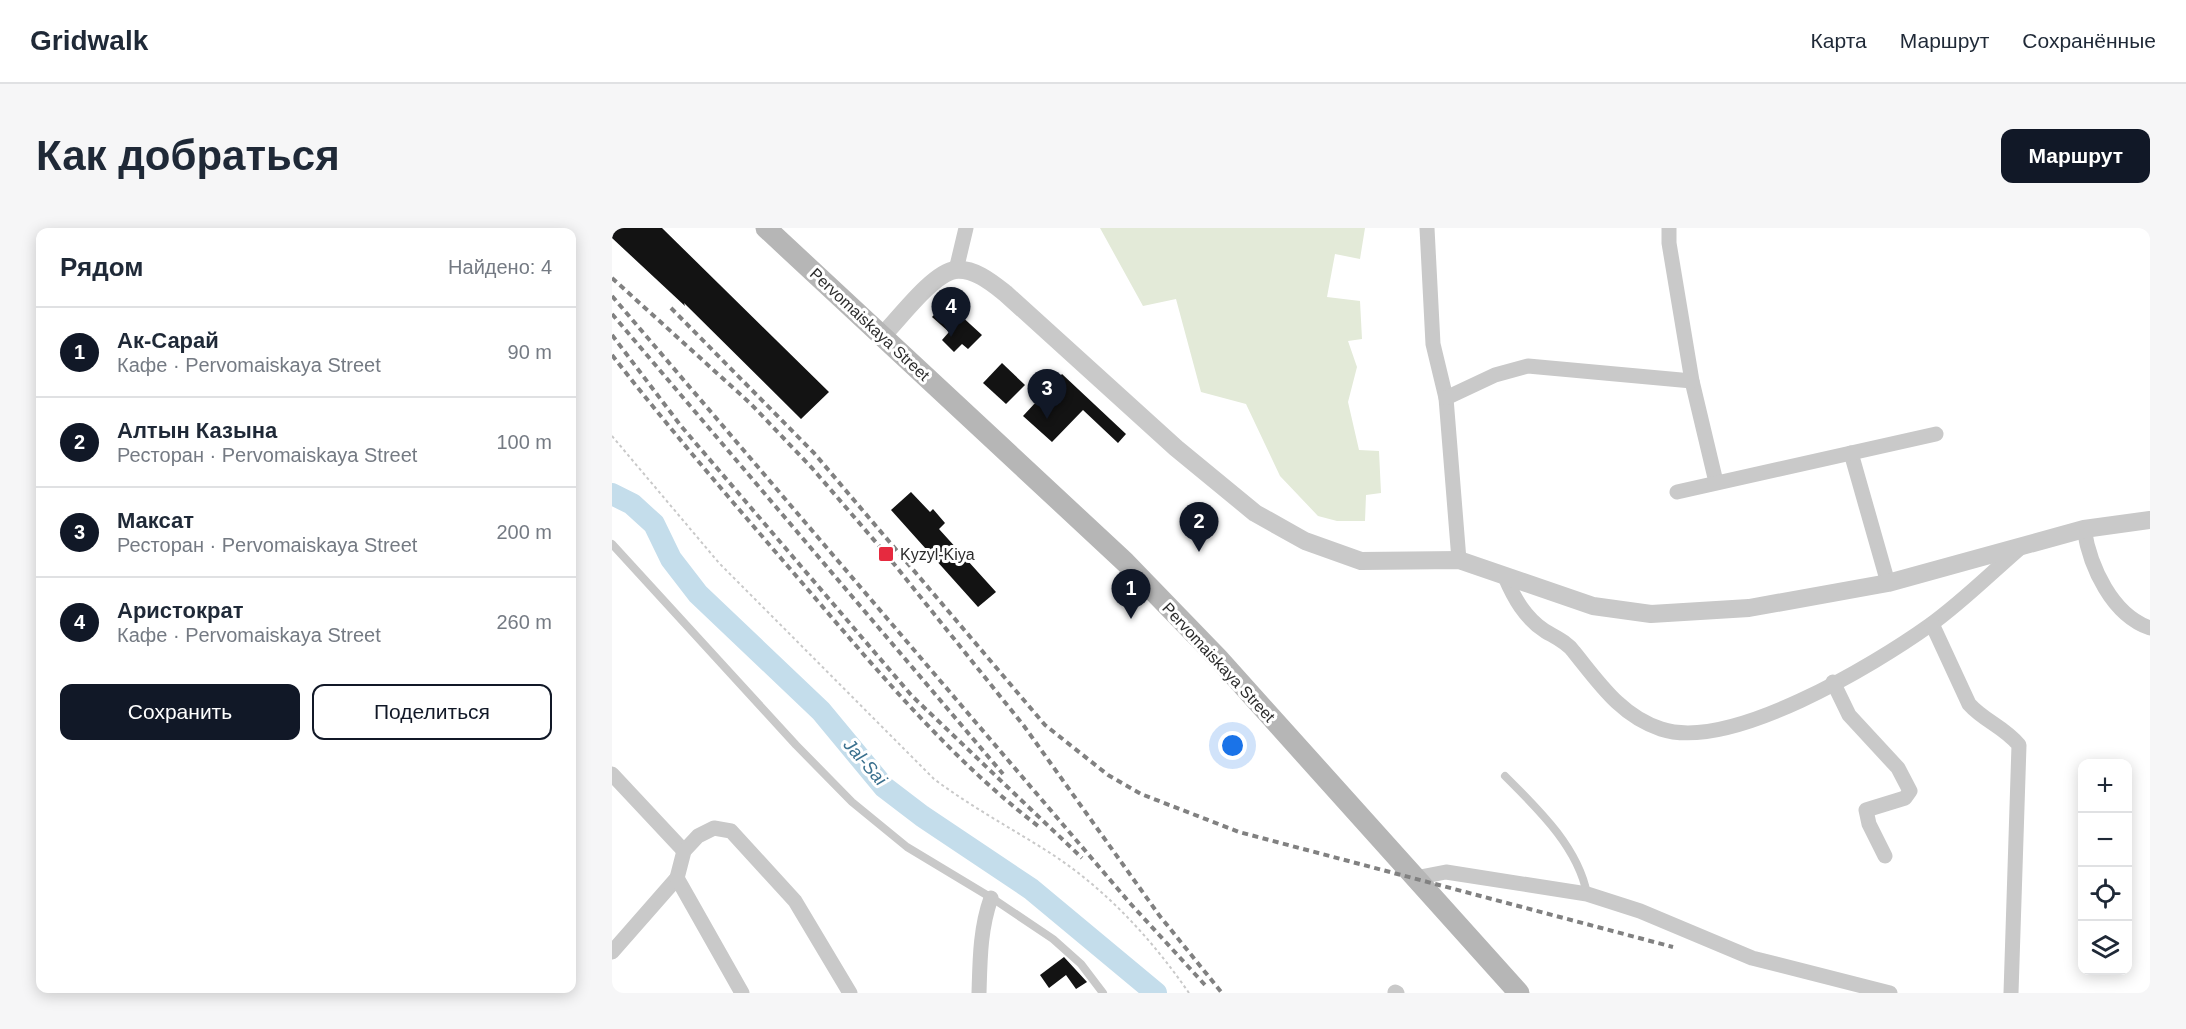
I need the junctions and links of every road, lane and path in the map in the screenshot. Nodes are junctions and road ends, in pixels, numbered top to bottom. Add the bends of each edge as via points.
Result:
1 (766, 228) edge
2 (966, 228) edge
3 (1427, 228) edge
4 (1669, 228) edge
5 (956, 270) junction
6 (883, 335) junction
7 (1692, 381) junction
8 (1446, 398) junction
9 (1936, 434) dead end
10 (612, 436) edge
11 (1851, 453) junction
12 (1716, 482) junction
13 (1677, 492) dead end
14 (2150, 520) edge
15 (2084, 529) junction
16 (612, 544) edge
17 (1999, 559) junction
18 (1459, 560) junction
19 (1505, 577) junction
20 (1888, 583) junction
21 (1932, 624) junction
22 (2150, 628) edge
23 (1833, 682) junction
24 (612, 774) edge
25 (1505, 776) dead end
26 (684, 850) junction
27 (1885, 856) dead end
28 (677, 878) junction
29 (1415, 878) junction
30 (1587, 894) junction
31 (991, 897) junction
32 (612, 951) edge
33 (742, 993) edge
34 (850, 993) edge
35 (979, 993) edge
36 (1103, 993) edge
37 (1189, 993) edge
38 (1519, 993) edge
39 (1890, 993) edge
40 (2011, 993) edge

1 - 6 main road, Pervomaiskaya Street
2 - 5 street
3 - 8 street via 1433,344
4 - 7 street
5 - 6 street via 940,276
5 - 18 street via 978,275 1005,293 1176,447 1280,529 1361,561
6 - 29 main road, Pervomaiskaya Street via 1133,570 1218,658
7 - 8 street via 1528,366 1495,375
7 - 12 street
8 - 18 street
9 - 11 street
10 - 37 path via 719,563 934,779 958,798 1048,852 1112,901
11 - 12 street
11 - 20 street
12 - 13 street
14 - 15 street
15 - 17 street via 2025,544
15 - 22 street via 2087,548 2118,607 2132,620
16 - 31 lane via 852,802 907,847
17 - 20 street
17 - 21 street
18 - 19 street
19 - 20 street via 1593,606 1651,614 1749,608
19 - 23 street via 1530,619 1570,647 1618,703 1660,729 1690,733 1741,726
21 - 23 street
21 - 40 street via 1969,704 2001,726 2019,745
23 - 27 street via 1849,715 1898,768 1910,791 1905,798 1866,810
24 - 26 street
25 - 30 lane via 1556,833 1584,876
26 - 28 street
26 - 34 street via 714,828 731,831 795,901
28 - 32 street
28 - 33 street
29 - 30 street via 1446,872
29 - 38 main road, Pervomaiskaya Street
30 - 39 street via 1640,911 1752,958
31 - 35 street via 978,964
31 - 36 lane via 1053,939 1081,964

